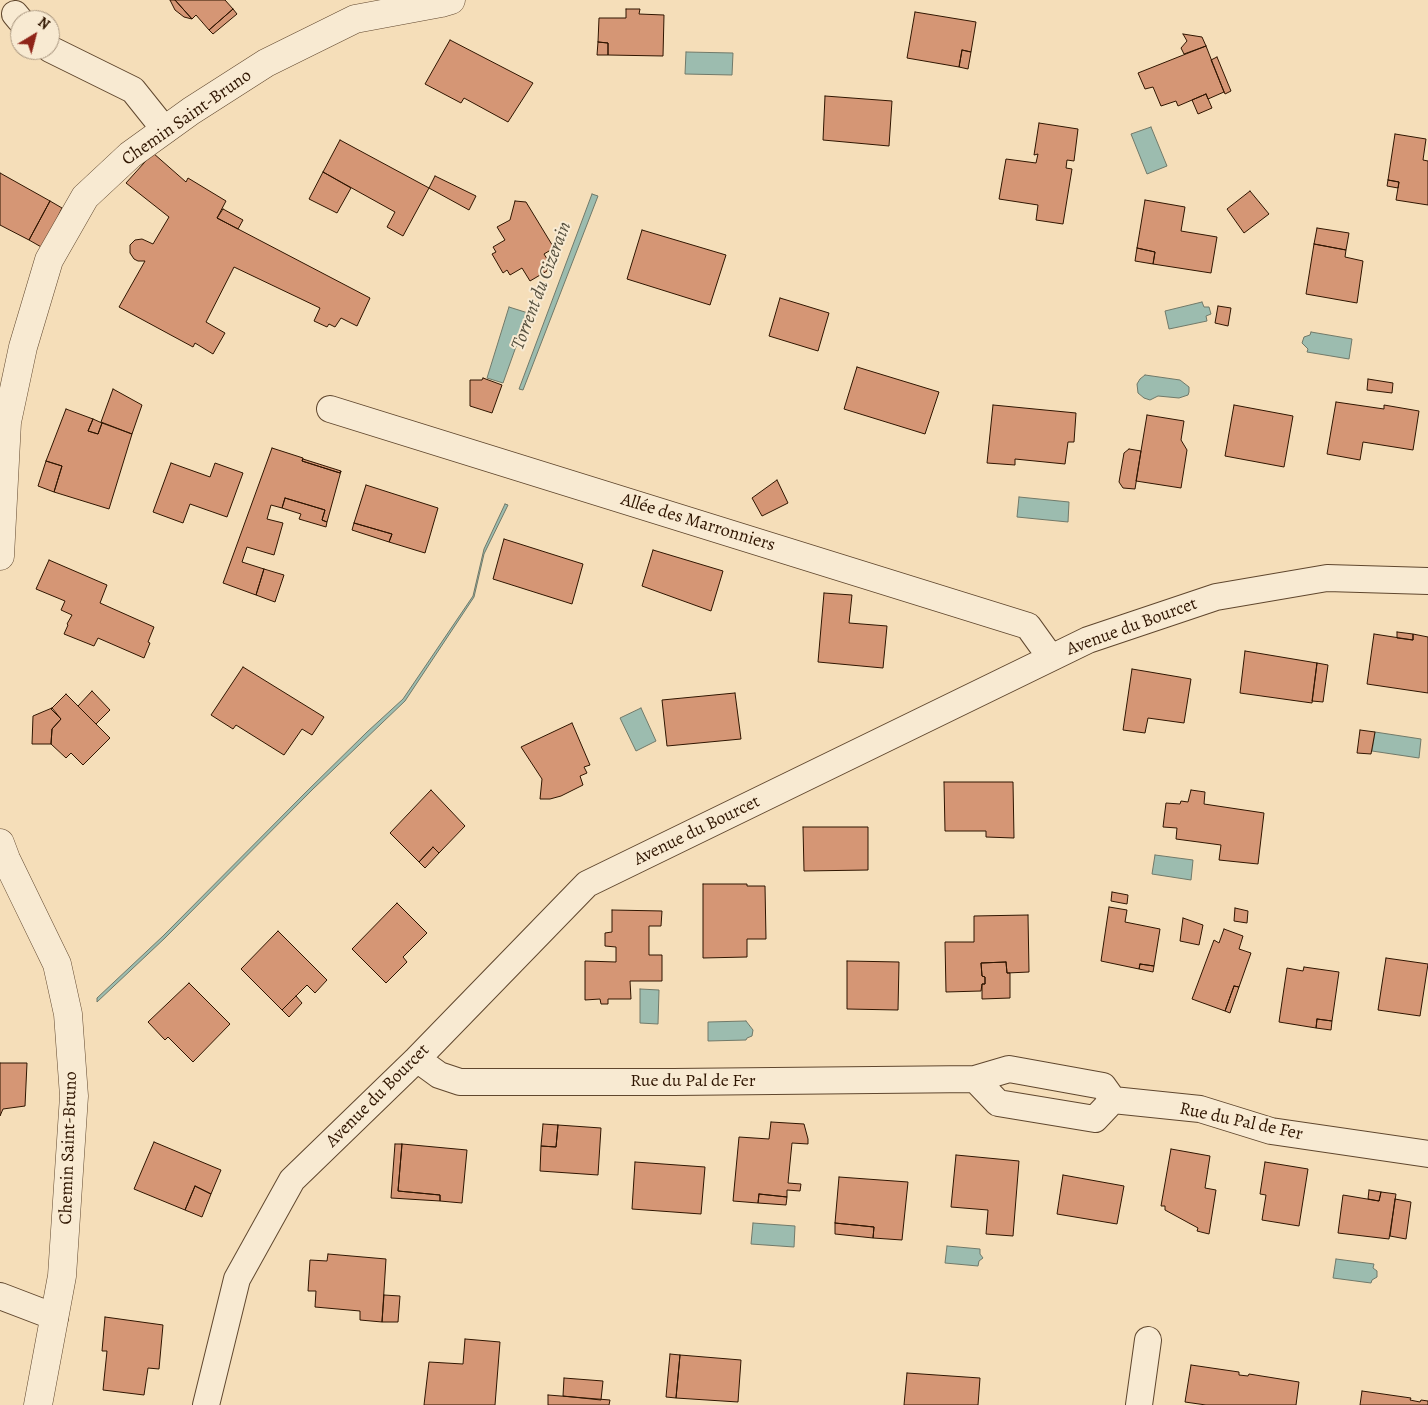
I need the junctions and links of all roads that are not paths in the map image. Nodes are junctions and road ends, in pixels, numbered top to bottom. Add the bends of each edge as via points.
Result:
1 (451, 0) edge
2 (60, 54) edge
3 (165, 130) junction
4 (330, 409) dead end
5 (0, 556) edge
6 (1428, 581) edge
7 (1051, 658) junction
8 (0, 843) edge
9 (417, 1059) junction
10 (975, 1078) junction
11 (1113, 1100) junction
12 (1428, 1154) edge
13 (0, 1296) edge
14 (55, 1318) junction
15 (1148, 1340) dead end
16 (38, 1405) edge
17 (206, 1405) edge
18 (1139, 1405) edge

1 - 3 street, Chemin Saint-Bruno via 355,19 266,63
2 - 3 street via 133,90
3 - 5 street, Chemin Saint-Bruno via 130,155 85,197 49,260 23,347 7,422
4 - 7 street, Allée des Marronniers via 1028,626
6 - 7 street, Avenue du Bourcet via 1327,578 1216,597 1088,640
7 - 9 street, Avenue du Bourcet via 586,884
8 - 14 street, Chemin Saint-Bruno via 57,964 68,1014 74,1096 62,1276
9 - 10 street, Rue du Pal de Fer via 439,1075 460,1082
9 - 17 street, Avenue du Bourcet via 292,1180 237,1279
10 - 11 street, Rue du Pal de Fer via 1009,1069 1103,1086
10 - 11 street via 998,1103 1095,1119
11 - 12 street, Rue du Pal de Fer via 1200,1109 1271,1131
13 - 14 street
14 - 16 street, Chemin Saint-Bruno
15 - 18 street

